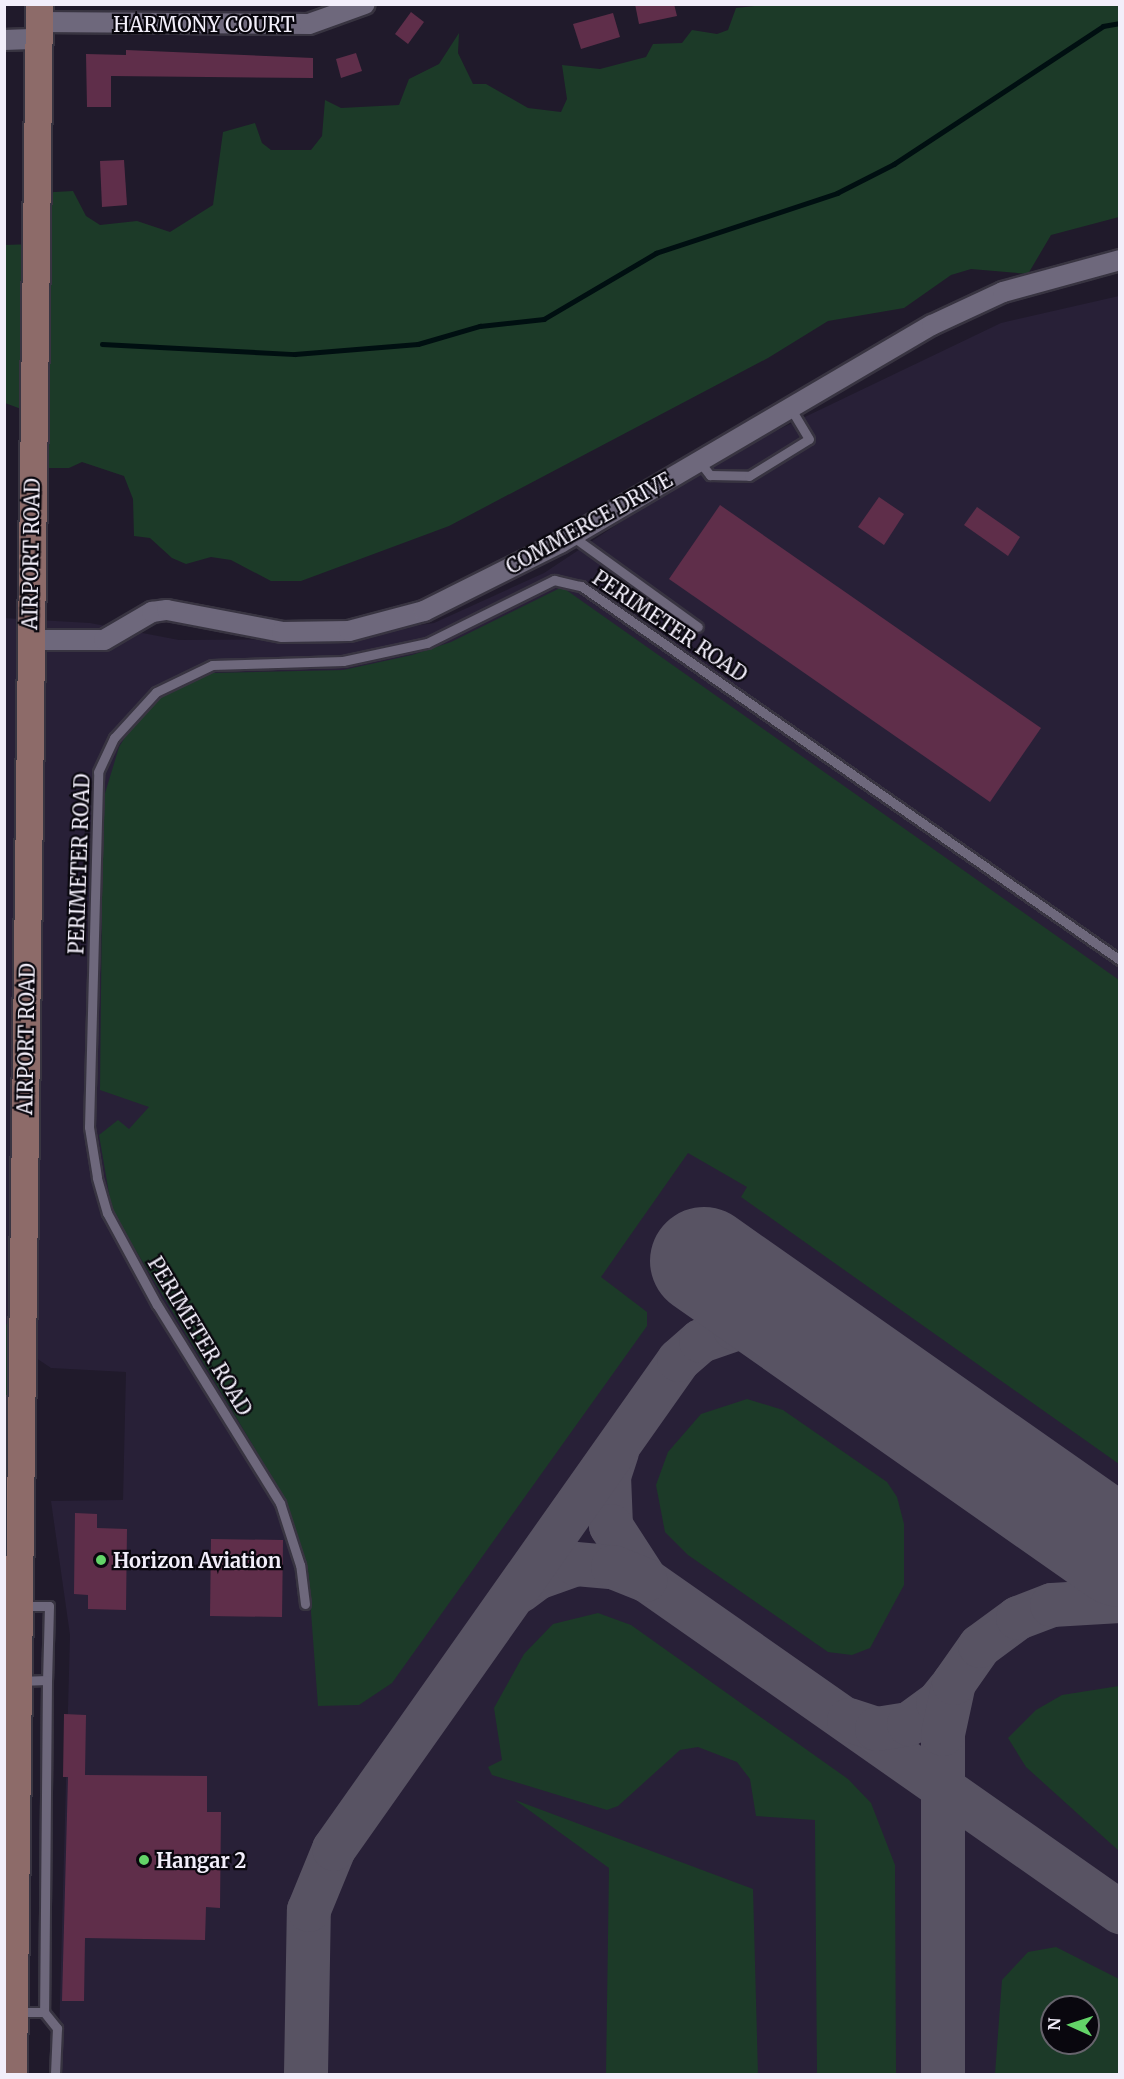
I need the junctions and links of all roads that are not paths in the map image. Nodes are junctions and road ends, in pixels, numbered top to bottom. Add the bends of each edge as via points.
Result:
1 (365, 4) edge
2 (38, 22) edge
3 (4, 40) edge
4 (1119, 260) edge
5 (790, 407) junction
6 (699, 461) junction
7 (572, 536) junction
8 (698, 627) dead end
9 (29, 640) junction
10 (1119, 960) edge
11 (13, 1326) edge
12 (305, 1604) dead end
13 (19, 1606) junction
14 (47, 1680) junction
15 (18, 1681) junction
16 (14, 2012) junction
17 (45, 2012) junction
18 (14, 2074) edge
19 (55, 2074) edge

1 - 2 street, HARMONY COURT via 309,24
2 - 3 street, HARMONY COURT
2 - 9 main road, AIRPORT ROAD
4 - 5 street, COMMERCE DRIVE via 972,306
5 - 6 street, COMMERCE DRIVE
5 - 6 lane via 809,439 749,476 710,475
6 - 7 street, COMMERCE DRIVE
7 - 8 lane
7 - 9 street, COMMERCE DRIVE via 424,611 349,631 282,632 166,610 153,612 104,640
9 - 11 main road, AIRPORT ROAD
10 - 12 lane, PERIMETER ROAD via 580,586 554,580 427,643 343,661 212,665 156,692 114,738 98,772 89,1127 97,1177 107,1213 157,1305 280,1503 296,1546
11 - 13 main road, AIRPORT ROAD
13 - 14 lane via 49,1606
13 - 15 main road, AIRPORT ROAD
14 - 15 lane
14 - 17 lane
15 - 16 main road, AIRPORT ROAD
16 - 17 lane
16 - 18 main road, AIRPORT ROAD
17 - 19 lane via 57,2028

